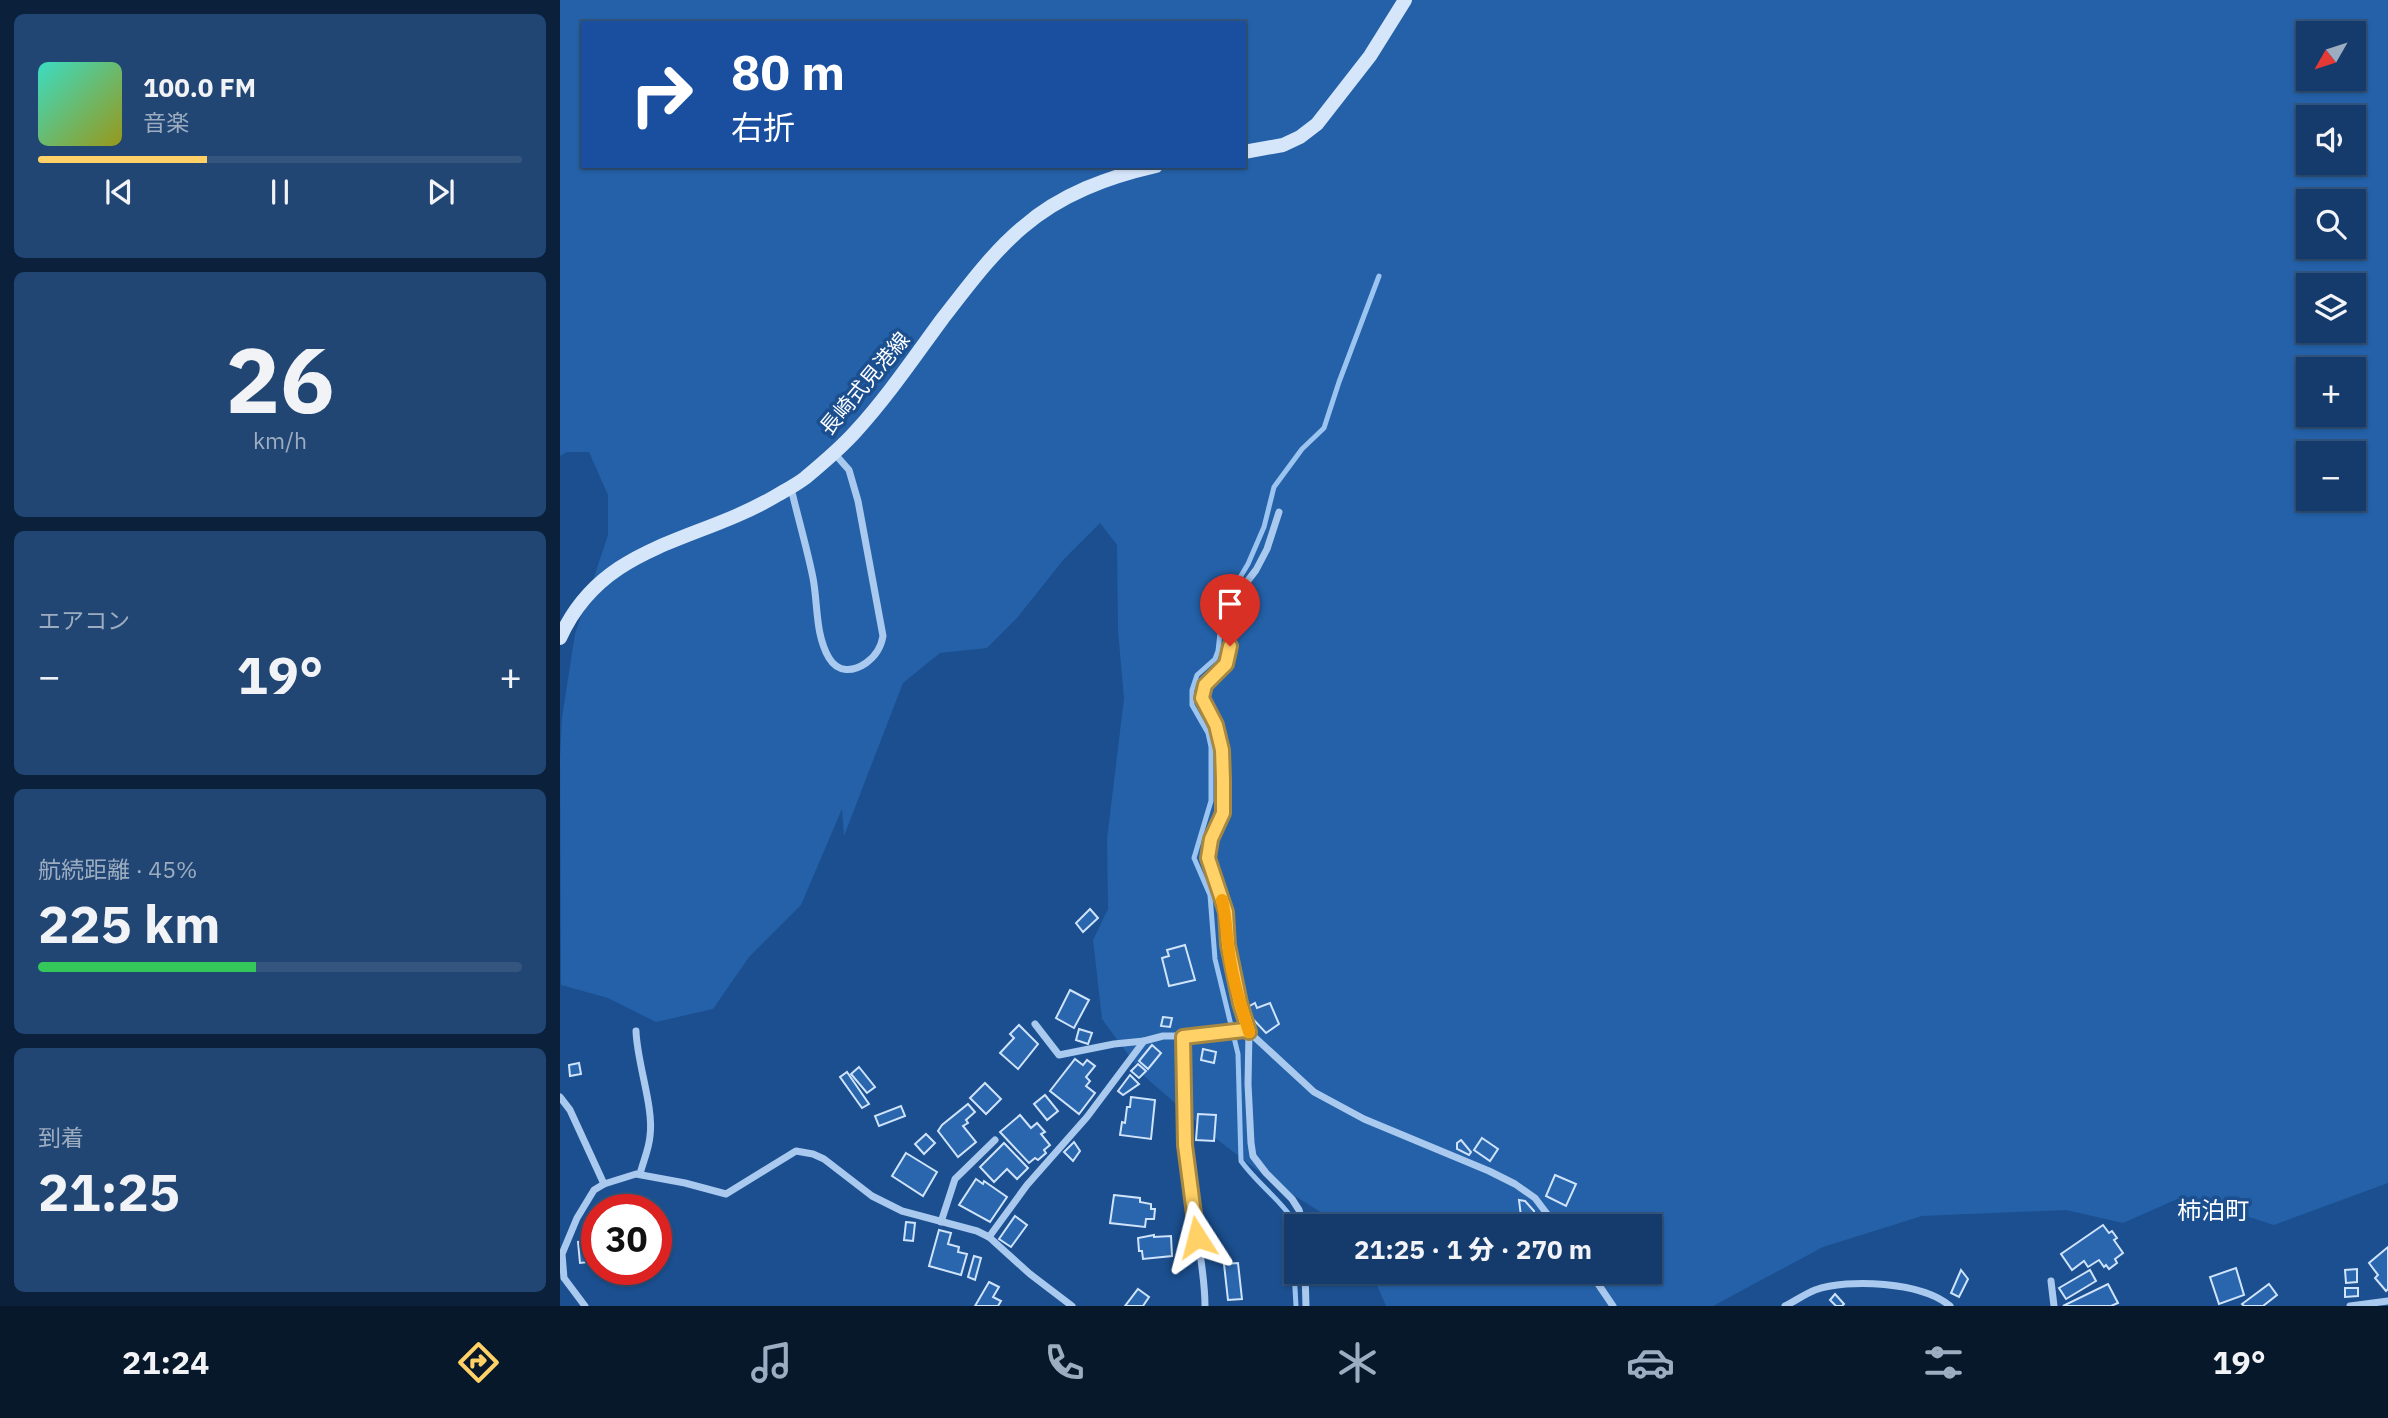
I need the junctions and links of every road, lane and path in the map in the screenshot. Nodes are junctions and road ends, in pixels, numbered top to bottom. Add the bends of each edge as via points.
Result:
1 (1405, 0) edge
2 (1246, 152) edge
3 (1149, 168) edge
4 (834, 453) junction
5 (791, 487) junction
6 (1279, 512) dead end
7 (560, 638) edge
8 (1035, 1024) dead end
9 (636, 1031) dead end
10 (1247, 1031) junction
11 (1183, 1037) junction
12 (1144, 1041) junction
13 (560, 1097) edge
14 (995, 1140) dead end
15 (640, 1174) junction
16 (604, 1184) junction
17 (1300, 1214) edge
18 (1547, 1214) edge
19 (942, 1222) junction
20 (989, 1237) junction
21 (2051, 1282) dead end
22 (1305, 1284) edge
23 (1598, 1284) edge
24 (2388, 1301) edge
25 (585, 1306) edge
26 (1072, 1306) edge
27 (1205, 1306) edge
28 (1306, 1306) edge
29 (1613, 1306) edge
30 (1785, 1306) edge
31 (1950, 1306) edge
32 (2054, 1306) edge
33 (2354, 1306) edge

1 - 2 main road via 1317,124 1283,145
3 - 4 main road, 長崎式見港線 via 1093,184 1060,201 995,252 884,397
4 - 5 main road, 長崎式見港線
4 - 5 street via 849,470 883,636 875,656 855,669 834,663 821,638 814,580
5 - 7 main road, 長崎式見港線 via 747,512 624,563 587,593
6 - 10 street via 1267,549 1231,611 1226,664 1205,685 1202,698 1222,750 1223,813 1208,858 1226,912 1228,945
8 - 12 street via 1059,1055
9 - 15 street via 650,1136
10 - 11 street
10 - 17 street via 1253,1156
10 - 18 street via 1314,1092 1364,1119 1516,1184
11 - 12 street
11 - 27 street via 1185,1145
12 - 20 street
13 - 16 street
14 - 19 street via 955,1179
15 - 16 street
15 - 19 street via 726,1195 796,1151 806,1152 824,1159 872,1196 902,1211
16 - 25 street via 594,1190 577,1218 562,1254 564,1278
19 - 20 street
20 - 26 street
21 - 32 street
22 - 28 street
23 - 29 street
24 - 33 street
30 - 31 street via 1815,1290 1850,1283 1912,1290

